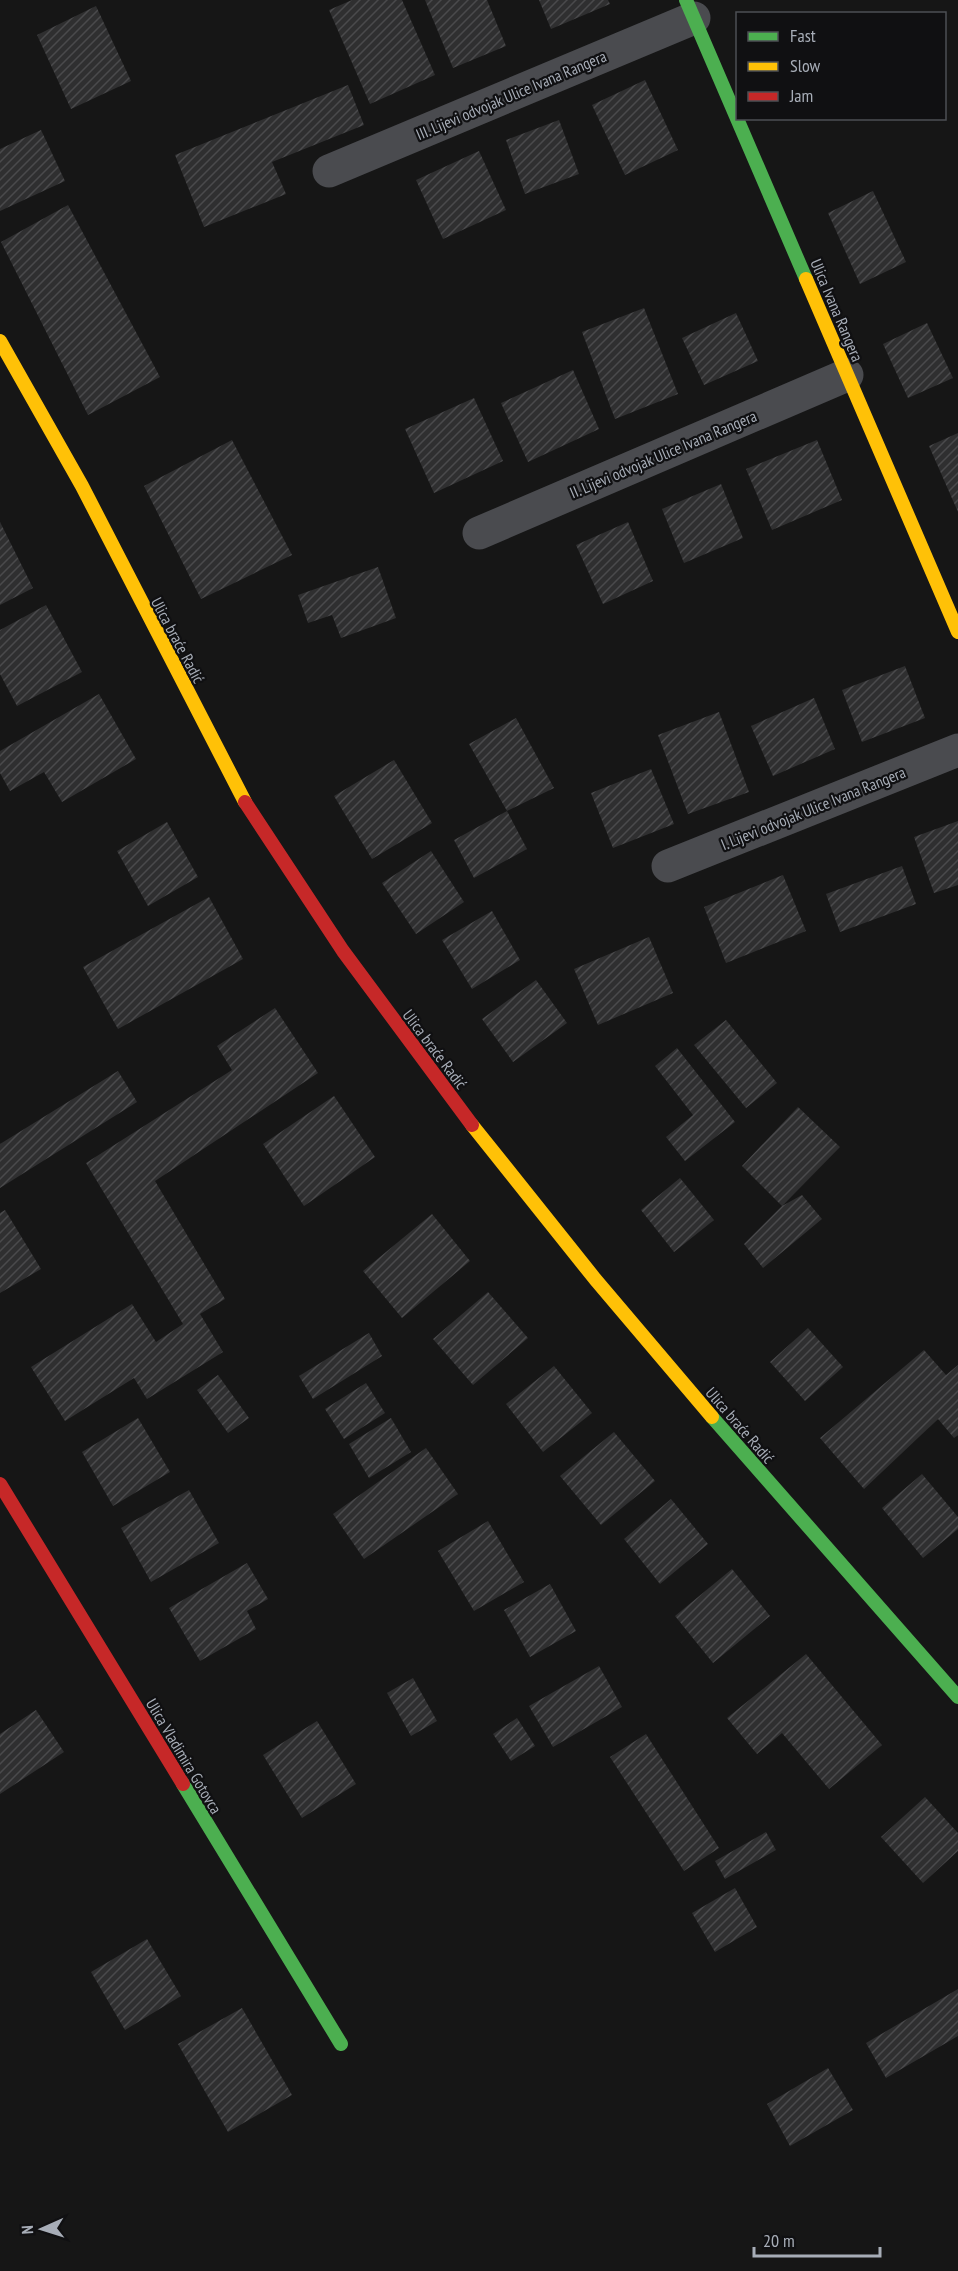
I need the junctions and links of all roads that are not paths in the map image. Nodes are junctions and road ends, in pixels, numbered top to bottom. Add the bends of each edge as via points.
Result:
1 (690, 9) edge
2 (736, 116) edge
3 (738, 120) edge
4 (329, 171) dead end
5 (0, 341) edge
6 (847, 375) junction
7 (478, 534) dead end
8 (958, 633) edge
9 (958, 750) edge
10 (668, 866) dead end
11 (0, 1484) edge
12 (958, 1697) edge
13 (341, 2044) dead end

1 - 2 main road, Ulica Ivana Rangera
1 - 4 street, III. Lijevi odvojak Ulice Ivana Rangera
3 - 6 main road, Ulica Ivana Rangera
5 - 12 main road, Ulica braće Radić via 35,396 171,664 263,832 379,1001 496,1158 628,1322
6 - 7 street, II. Lijevi odvojak Ulice Ivana Rangera
6 - 8 main road, Ulica Ivana Rangera
9 - 10 street, I. Lijevi odvojak Ulice Ivana Rangera
11 - 13 main road, Ulica Vladimira Gotovca

